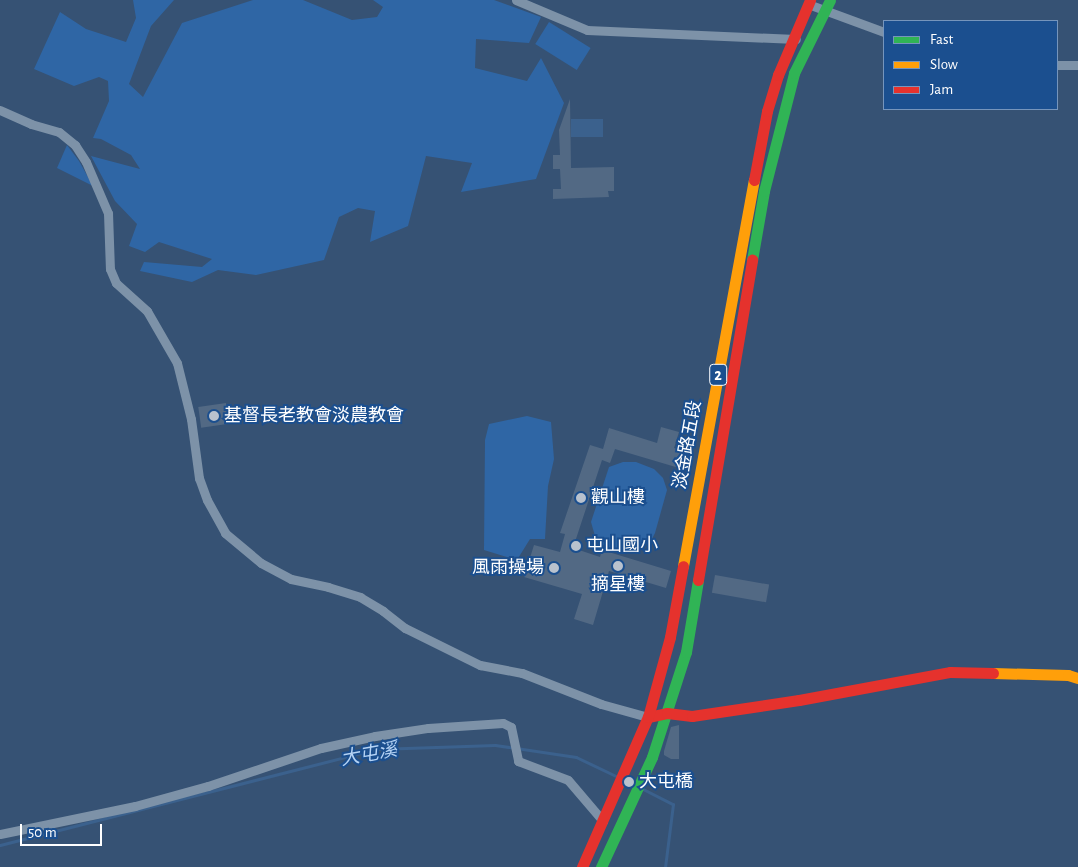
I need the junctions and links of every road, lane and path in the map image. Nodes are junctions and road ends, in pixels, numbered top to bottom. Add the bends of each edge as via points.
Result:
1 (516, 0) edge
2 (809, 2) edge
3 (827, 5) edge
4 (883, 32) edge
5 (793, 37) junction
6 (810, 45) junction
7 (1058, 65) edge
8 (1078, 65) edge
9 (0, 110) edge
10 (685, 558) junction
11 (702, 560) junction
12 (1078, 678) edge
13 (667, 713) junction
14 (648, 717) junction
15 (603, 821) junction
16 (0, 834) edge
17 (582, 867) edge
18 (601, 867) edge

1 - 5 street via 587,30
2 - 3 street
2 - 5 main road, 淡金路五段 / 2
3 - 4 street
3 - 6 main road, 淡金路五段 / 2
5 - 6 street
5 - 10 main road, 淡金路五段 / 2 via 767,111
6 - 11 main road, 淡金路五段 / 2 via 794,73 764,191
7 - 8 street
9 - 14 street via 59,132 76,144 86,162 108,213 110,269 116,284 147,310 177,363 191,419 199,478 225,533 262,563 291,579 360,598 405,628 480,665 522,673 601,704
10 - 11 main road
10 - 14 main road, 淡金路五段 / 2 via 670,637
11 - 13 main road, 淡金路五段 / 2 via 686,652
12 - 13 main road via 1068,675 950,672 692,716
13 - 14 main road
13 - 18 main road, 淡金路五段 / 2 via 652,757
14 - 15 main road, 淡金路五段 / 2
15 - 16 street via 568,780 518,761 513,734 503,723 428,728 375,736 321,748 208,786 135,806
15 - 17 main road, 2

